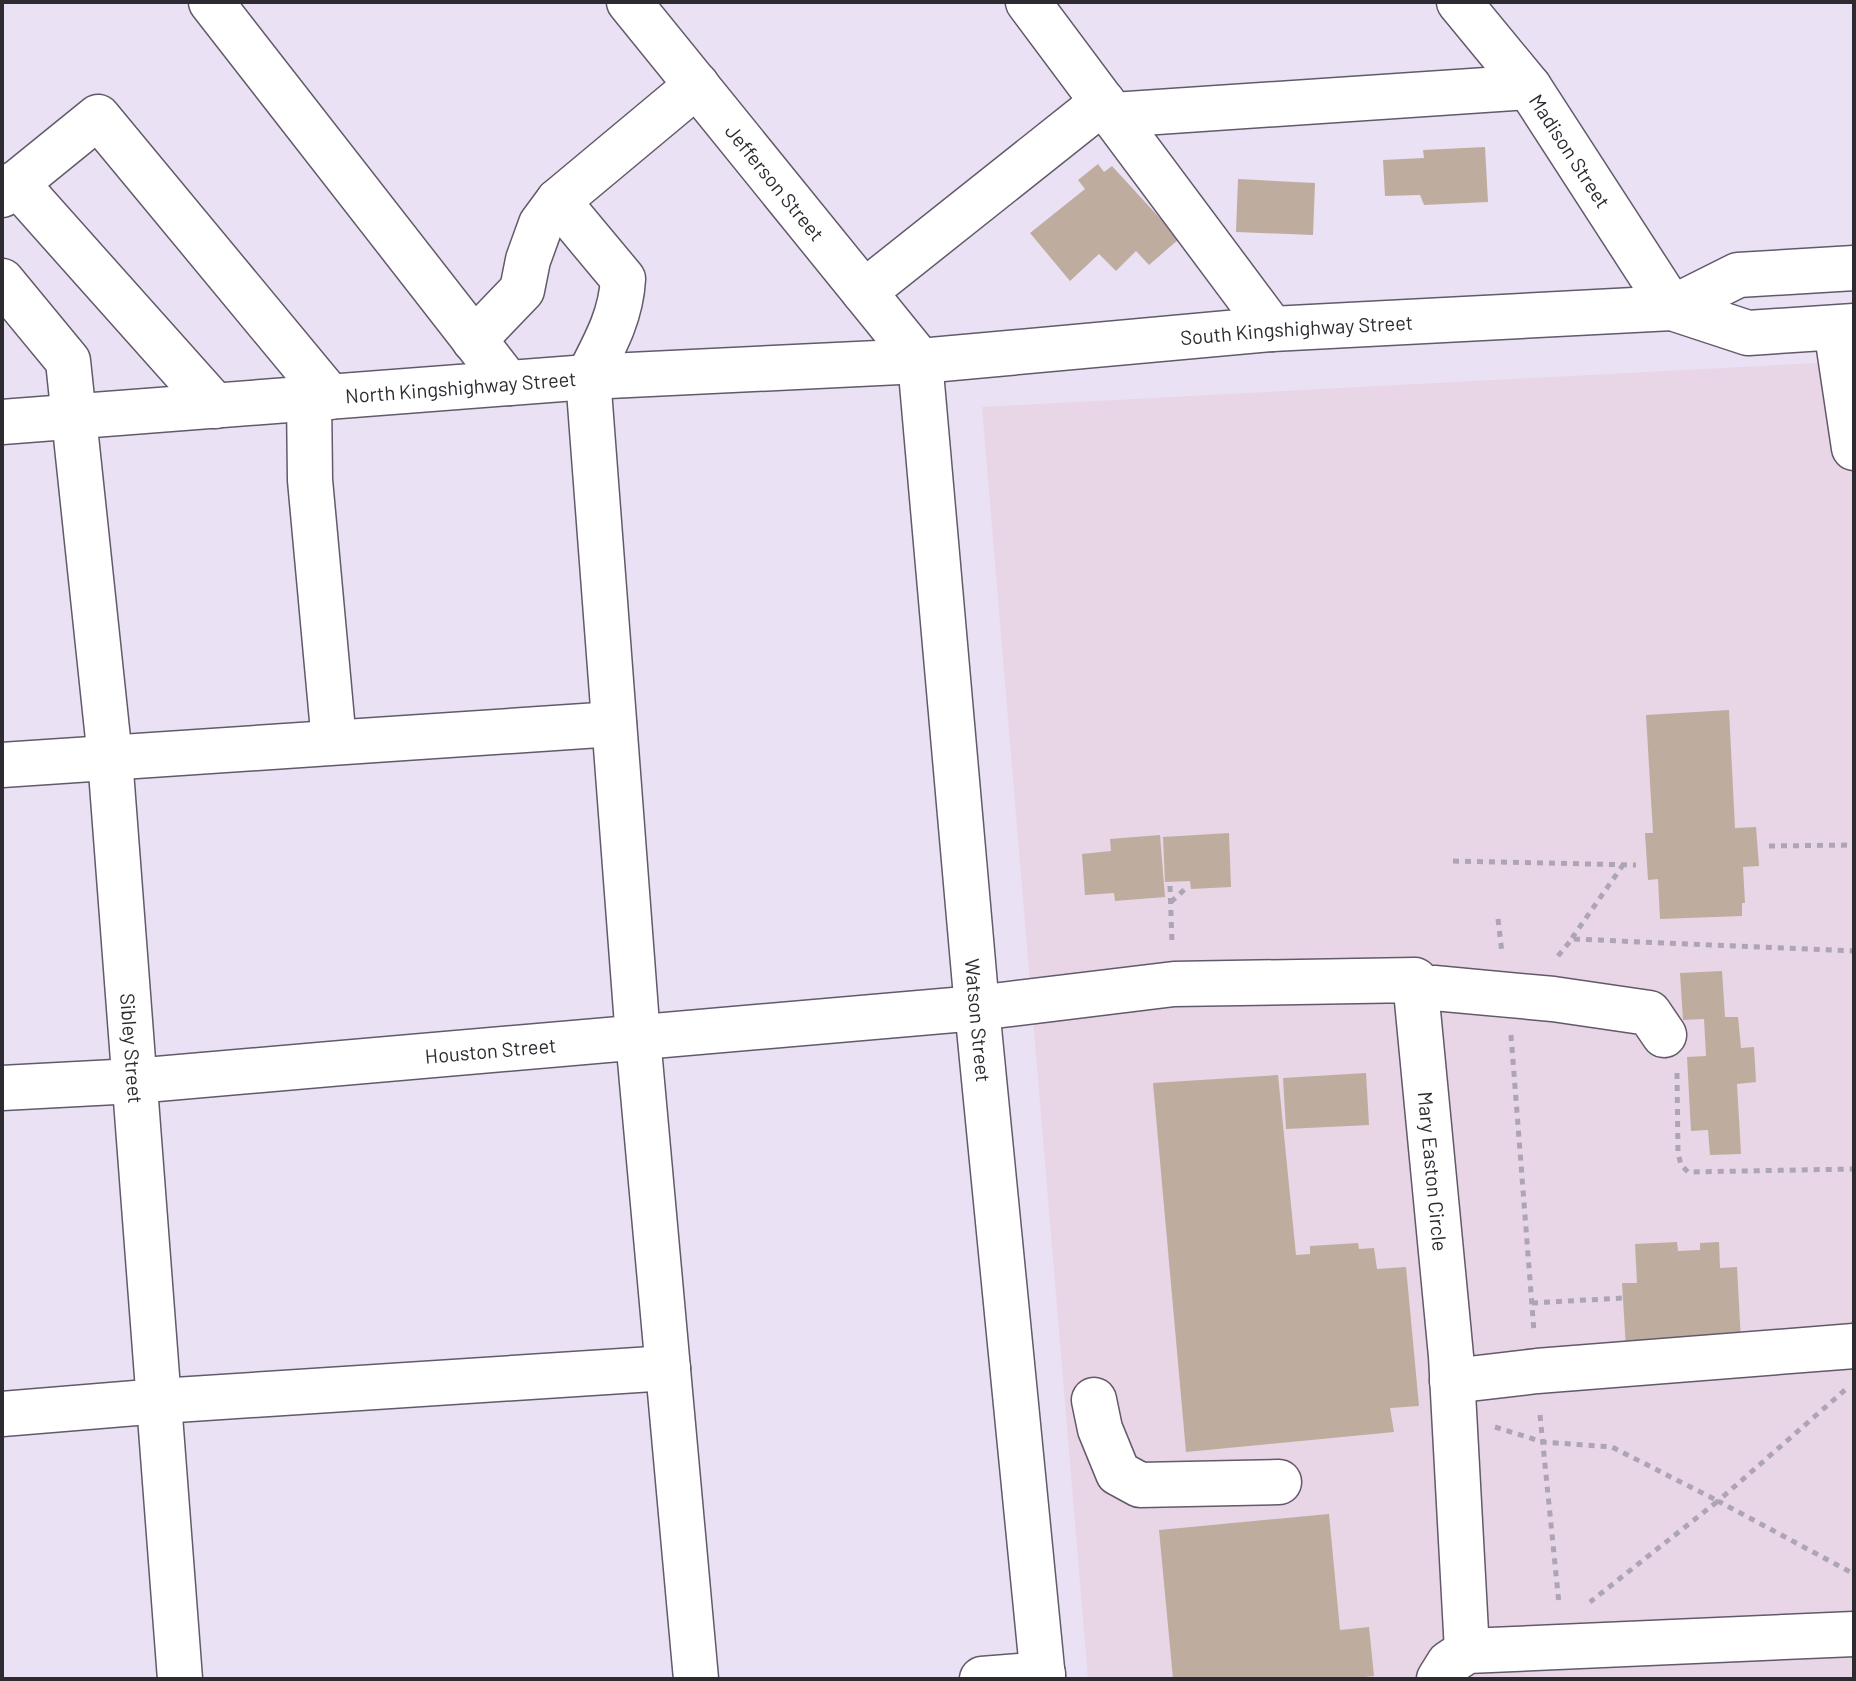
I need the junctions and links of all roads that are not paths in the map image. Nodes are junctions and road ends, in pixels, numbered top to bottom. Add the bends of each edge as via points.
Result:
1 (211, 2) edge
2 (629, 2) edge
3 (1028, 2) edge
4 (1459, 2) edge
5 (697, 85) junction
6 (1529, 87) junction
7 (1108, 108) junction
8 (9, 189) edge
9 (558, 201) junction
10 (1854, 268) edge
11 (2, 281) edge
12 (864, 292) junction
13 (1672, 308) junction
14 (1845, 327) edge
15 (1272, 329) junction
16 (474, 340) junction
17 (920, 361) junction
18 (588, 377) junction
19 (508, 383) junction
20 (320, 398) junction
21 (215, 406) junction
22 (74, 417) junction
23 (2, 422) edge
24 (1854, 448) edge
25 (614, 724) junction
26 (334, 742) junction
27 (110, 758) junction
28 (2, 765) edge
29 (1434, 988) dead end
30 (977, 1008) junction
31 (1664, 1035) road end
32 (638, 1038) junction
33 (134, 1081) junction
34 (2, 1088) edge
35 (1854, 1346) edge
36 (668, 1368) junction
37 (1452, 1381) junction
38 (1094, 1400) dead end
39 (160, 1401) junction
40 (2, 1414) edge
41 (1279, 1482) dead end
42 (1854, 1634) edge
43 (1453, 1665) edge
44 (1043, 1676) edge
45 (180, 1679) edge
46 (696, 1679) edge
47 (982, 1679) edge

1 - 16 street
2 - 5 street, Jefferson Street
3 - 7 street
4 - 6 street, Madison Street
5 - 9 street
5 - 12 street, Jefferson Street
6 - 7 street
6 - 13 street, Madison Street
7 - 12 street
7 - 15 street
8 - 20 street via 98,117
8 - 21 street
9 - 16 street via 541,224 522,290
9 - 18 street via 623,279 613,329
10 - 13 street, South Kingshighway Street via 1738,275
11 - 22 street, Sibley Street via 68,361
12 - 17 street, Jefferson Street
13 - 14 street, South Kingshighway Street via 1748,333
13 - 15 street, South Kingshighway Street
14 - 24 street
15 - 17 street, South Kingshighway Street
16 - 19 street
17 - 18 street, North Kingshighway Street
17 - 30 street, Watson Street
18 - 19 street, North Kingshighway Street
18 - 25 street
19 - 20 street, North Kingshighway Street
20 - 21 street, North Kingshighway Street
20 - 26 street via 310,480
21 - 22 street, North Kingshighway Street
22 - 23 street, North Kingshighway Street
22 - 27 street, Sibley Street
25 - 26 street
25 - 32 street
26 - 27 street
27 - 28 street
27 - 33 street, Sibley Street
29 - 31 street via 1649,1013
30 - 32 street, Houston Street
30 - 37 street, Mary Easton Circle via 1174,984 1415,980
30 - 44 street, Watson Street
32 - 33 street, Houston Street
32 - 36 street
33 - 34 street, Houston Street
33 - 39 street, Sibley Street
35 - 37 street
36 - 39 street
36 - 46 street
37 - 43 street, Mary Easton Circle
38 - 41 street via 1118,1473 1140,1485
39 - 40 street
39 - 45 street, Sibley Street
42 - 43 street, Mary Easton Circle
44 - 47 street

